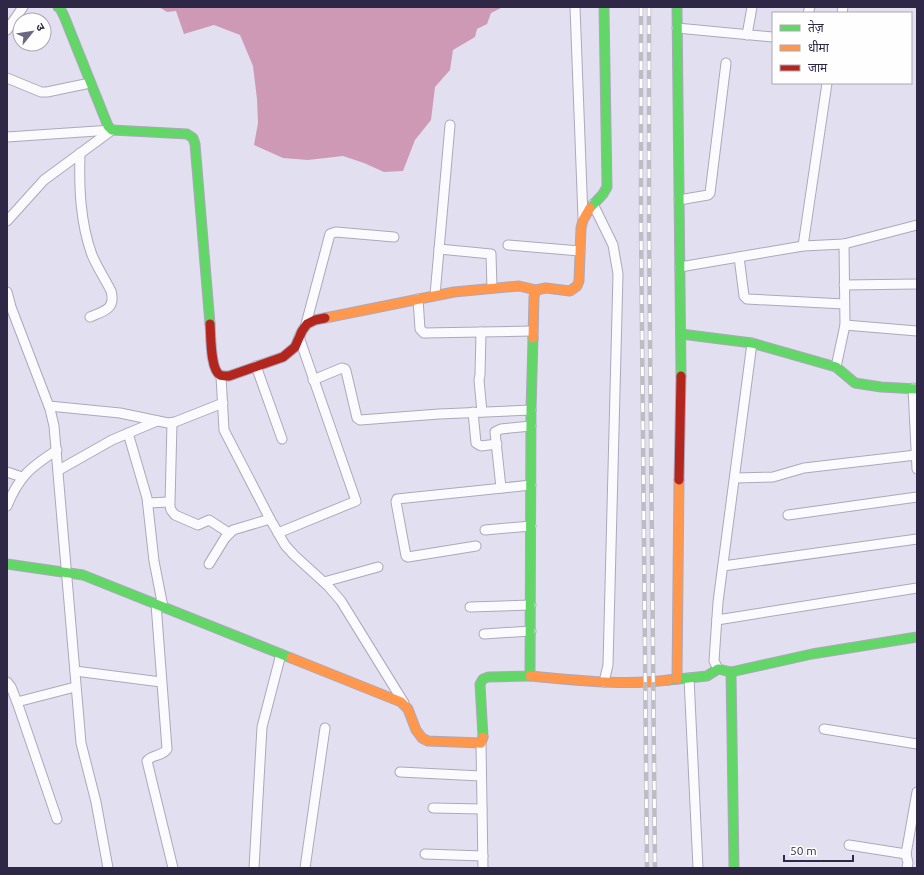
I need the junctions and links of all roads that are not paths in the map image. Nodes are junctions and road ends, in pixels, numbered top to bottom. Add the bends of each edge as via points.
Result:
1 (23, 7) edge
2 (60, 7) edge
3 (575, 7) edge
4 (604, 7) edge
5 (677, 7) edge
6 (752, 7) edge
7 (677, 28) junction
8 (7, 30) edge
9 (747, 35) junction
10 (772, 37) edge
11 (726, 63) dead end
12 (7, 78) edge
13 (90, 83) junction
14 (827, 84) edge
15 (450, 125) dead end
16 (112, 130) junction
17 (7, 137) edge
18 (80, 153) junction
19 (679, 200) junction
20 (592, 204) junction
21 (583, 218) junction
22 (7, 221) edge
23 (917, 225) edge
24 (394, 237) dead end
25 (844, 244) junction
26 (508, 245) dead end
27 (803, 246) junction
28 (439, 248) junction
29 (580, 251) junction
30 (740, 257) junction
31 (680, 267) junction
32 (917, 284) edge
33 (844, 285) junction
34 (492, 288) junction
35 (536, 290) junction
36 (7, 293) edge
37 (435, 295) junction
38 (418, 299) junction
39 (844, 304) junction
40 (90, 317) dead end
41 (306, 324) junction
42 (845, 325) junction
43 (533, 331) junction
44 (917, 331) edge
45 (480, 332) junction
46 (681, 334) junction
47 (299, 337) junction
48 (752, 343) junction
49 (256, 366) junction
50 (836, 367) junction
51 (221, 376) junction
52 (314, 380) junction
53 (915, 388) edge
54 (223, 403) junction
55 (49, 406) junction
56 (531, 410) junction
57 (477, 412) junction
58 (157, 421) junction
59 (172, 423) junction
60 (531, 426) junction
61 (128, 433) junction
62 (282, 439) dead end
63 (497, 444) junction
64 (57, 450) junction
65 (916, 455) edge
66 (917, 469) edge
67 (59, 470) junction
68 (7, 472) edge
69 (22, 477) junction
70 (735, 478) junction
71 (531, 485) junction
72 (501, 488) junction
73 (917, 496) edge
74 (148, 503) junction
75 (170, 503) junction
76 (7, 506) edge
77 (788, 515) dead end
78 (270, 519) junction
79 (531, 526) junction
80 (485, 530) dead end
81 (278, 532) junction
82 (229, 533) junction
83 (917, 539) edge
84 (476, 546) dead end
85 (7, 564) edge
86 (209, 564) dead end
87 (723, 566) junction
88 (378, 567) dead end
89 (68, 573) junction
90 (324, 582) junction
91 (917, 588) edge
92 (159, 605) junction
93 (531, 605) junction
94 (470, 607) dead end
95 (717, 620) junction
96 (531, 631) junction
97 (484, 634) dead end
98 (917, 637) edge
99 (281, 654) junction
100 (718, 669) junction
101 (75, 671) junction
102 (730, 672) junction
103 (530, 676) junction
104 (688, 678) junction
105 (677, 679) junction
106 (7, 682) edge
107 (162, 682) junction
108 (604, 682) junction
109 (75, 687) junction
110 (17, 702) junction
111 (405, 704) junction
112 (325, 728) dead end
113 (824, 730) dead end
114 (481, 743) junction
115 (917, 744) edge
116 (400, 772) dead end
117 (481, 776) junction
118 (917, 792) edge
119 (916, 807) edge
120 (433, 808) dead end
121 (482, 809) junction
122 (57, 819) dead end
123 (849, 844) dead end
124 (425, 854) dead end
125 (906, 854) junction
126 (483, 856) junction
127 (108, 868) edge
128 (173, 868) edge
129 (254, 868) edge
130 (305, 868) edge
131 (483, 868) edge
132 (698, 868) edge
133 (734, 868) edge
134 (907, 868) edge

1 - 8 street
2 - 13 main road
3 - 21 street
4 - 20 main road via 607,187
5 - 7 main road
6 - 9 street
7 - 9 street
7 - 19 main road
9 - 10 street
11 - 19 street via 710,193 707,196
12 - 13 street via 41,92
13 - 16 main road via 104,120
14 - 27 street
15 - 28 street
16 - 17 street
16 - 18 street
16 - 51 main road via 187,134 193,138 213,365
18 - 22 street via 44,180
18 - 40 street via 80,199 86,231 93,256 112,297 109,308
19 - 31 main road
20 - 21 main road
20 - 108 street via 613,245 618,274 608,665
21 - 29 main road via 580,226
23 - 25 street
24 - 41 street via 336,232 330,234
25 - 27 street
25 - 33 street
26 - 29 street
27 - 30 street
28 - 34 street via 491,254
28 - 37 street
29 - 35 main road via 579,281 574,290
30 - 31 street
30 - 39 street via 744,296 747,300
31 - 46 main road
32 - 33 street
33 - 39 street
34 - 35 main road via 519,286
34 - 37 main road
35 - 43 main road
36 - 55 street
37 - 38 main road
38 - 41 main road
38 - 45 street via 422,333
39 - 42 street
41 - 47 main road
42 - 44 street
42 - 50 street
43 - 45 street
43 - 56 main road
45 - 57 street
46 - 48 main road
46 - 105 main road
47 - 49 main road via 296,346 288,354
47 - 52 street
48 - 50 main road
48 - 70 street
49 - 51 main road via 230,376
49 - 62 street
50 - 53 main road via 855,383
51 - 54 street
52 - 57 street via 344,369 359,420
52 - 81 street via 356,501
53 - 65 street
54 - 59 street
54 - 78 street via 223,423 227,435
55 - 58 street via 120,413
55 - 64 street
56 - 57 street
56 - 60 main road
57 - 63 street via 476,443 481,446
58 - 59 street
58 - 61 street
59 - 75 street
60 - 63 street via 497,431
60 - 71 main road
61 - 67 street
61 - 74 street
63 - 72 street
64 - 67 street
64 - 69 street via 38,462
65 - 66 street
65 - 70 street via 804,468 773,477
67 - 89 street
68 - 69 street
69 - 76 street
70 - 87 street
71 - 72 street
71 - 79 main road
72 - 84 street via 397,499 406,556
73 - 77 street
74 - 75 street
74 - 92 street
75 - 82 street via 173,513 178,517 199,526 212,521
78 - 81 street
78 - 82 street
79 - 80 street
79 - 93 main road
81 - 90 street via 294,555
82 - 86 street
83 - 87 street
85 - 89 main road
87 - 95 street
88 - 90 street
89 - 92 main road via 83,575
89 - 101 street
90 - 111 street via 341,601
91 - 95 street
92 - 99 main road
92 - 107 street
93 - 94 street
93 - 96 main road
95 - 100 street via 714,661
96 - 97 street
96 - 103 main road
98 - 102 main road via 812,654
99 - 111 main road
99 - 129 street via 262,727
100 - 102 main road
100 - 104 main road via 707,676
101 - 107 street
101 - 109 street
102 - 133 main road
103 - 108 main road
103 - 114 main road via 483,679 480,684 483,739
104 - 105 main road
104 - 132 street
105 - 108 main road via 645,683
106 - 110 street
107 - 128 street via 167,749 147,761
109 - 110 street
109 - 127 street via 81,743 96,802
110 - 122 street
111 - 114 main road via 417,734 422,739
112 - 130 street
113 - 115 street
114 - 117 street
116 - 117 street
117 - 121 street
118 - 119 street
119 - 125 street
120 - 121 street
121 - 126 street
123 - 125 street
124 - 126 street
125 - 134 street
126 - 131 street

